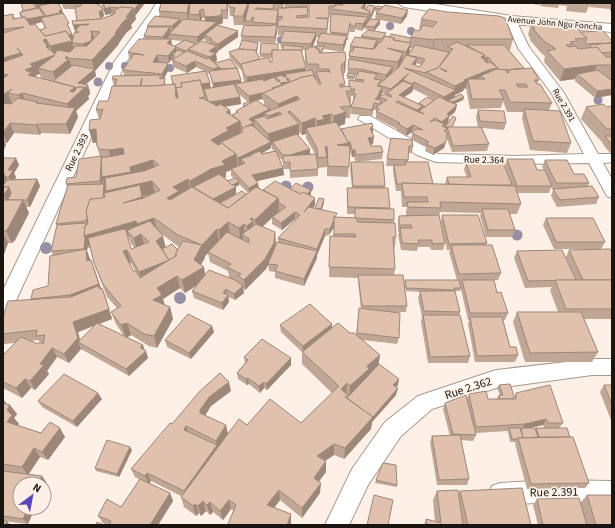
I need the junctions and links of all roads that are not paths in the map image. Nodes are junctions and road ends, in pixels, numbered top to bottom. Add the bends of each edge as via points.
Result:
1 (161, 3) edge
2 (404, 3) edge
3 (511, 20) junction
4 (612, 28) edge
5 (365, 119) edge
6 (593, 157) junction
7 (612, 158) edge
8 (612, 193) edge
9 (3, 308) edge
10 (612, 367) edge
11 (612, 492) edge
12 (478, 496) edge
13 (337, 525) edge

1 - 9 street, Rue 2.393 via 120,62
2 - 3 main road, Avenue John Ngu Foncha
3 - 4 main road, Avenue John Ngu Foncha
3 - 6 street, Rue 2.391 via 524,48 558,93
5 - 6 street, Rue 2.364 via 436,158 515,160
6 - 7 street, Rue 2.364
6 - 8 street, Rue 2.391
10 - 13 street, Rue 2.362 via 592,367 496,379 425,402 393,429 360,477
11 - 12 street, Rue 2.391 via 554,491

